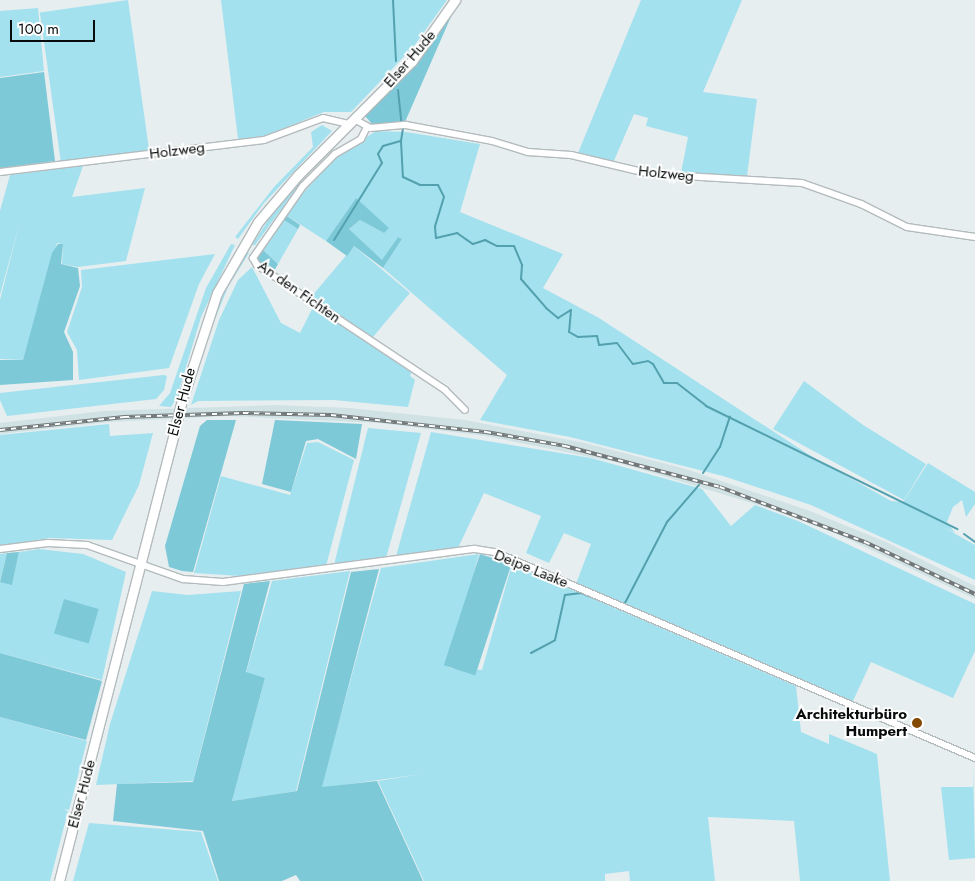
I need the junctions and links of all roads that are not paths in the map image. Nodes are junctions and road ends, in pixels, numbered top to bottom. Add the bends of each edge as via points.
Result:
1 (455, 0) edge
2 (352, 122) junction
3 (367, 127) junction
4 (0, 172) edge
5 (975, 237) edge
6 (465, 410) dead end
7 (0, 549) edge
8 (142, 563) junction
9 (975, 758) edge
10 (59, 881) edge

1 - 2 street, Elser Hude via 412,61
2 - 3 street, Holzweg
2 - 4 street, Holzweg via 323,118 264,140
2 - 8 street, Elser Hude, bridge via 278,197 241,248 207,318 175,428
3 - 5 street, Holzweg via 406,125 492,141 528,152 571,155 651,174 802,183 861,204 907,227
3 - 6 street, An den Fichten via 361,138 335,154 303,186 272,226 253,258 257,265 445,390
7 - 8 street, Deipe Laake via 48,543 87,545
8 - 9 street, Deipe Laake via 183,579 223,582 475,549 495,552
8 - 10 street, Elser Hude

